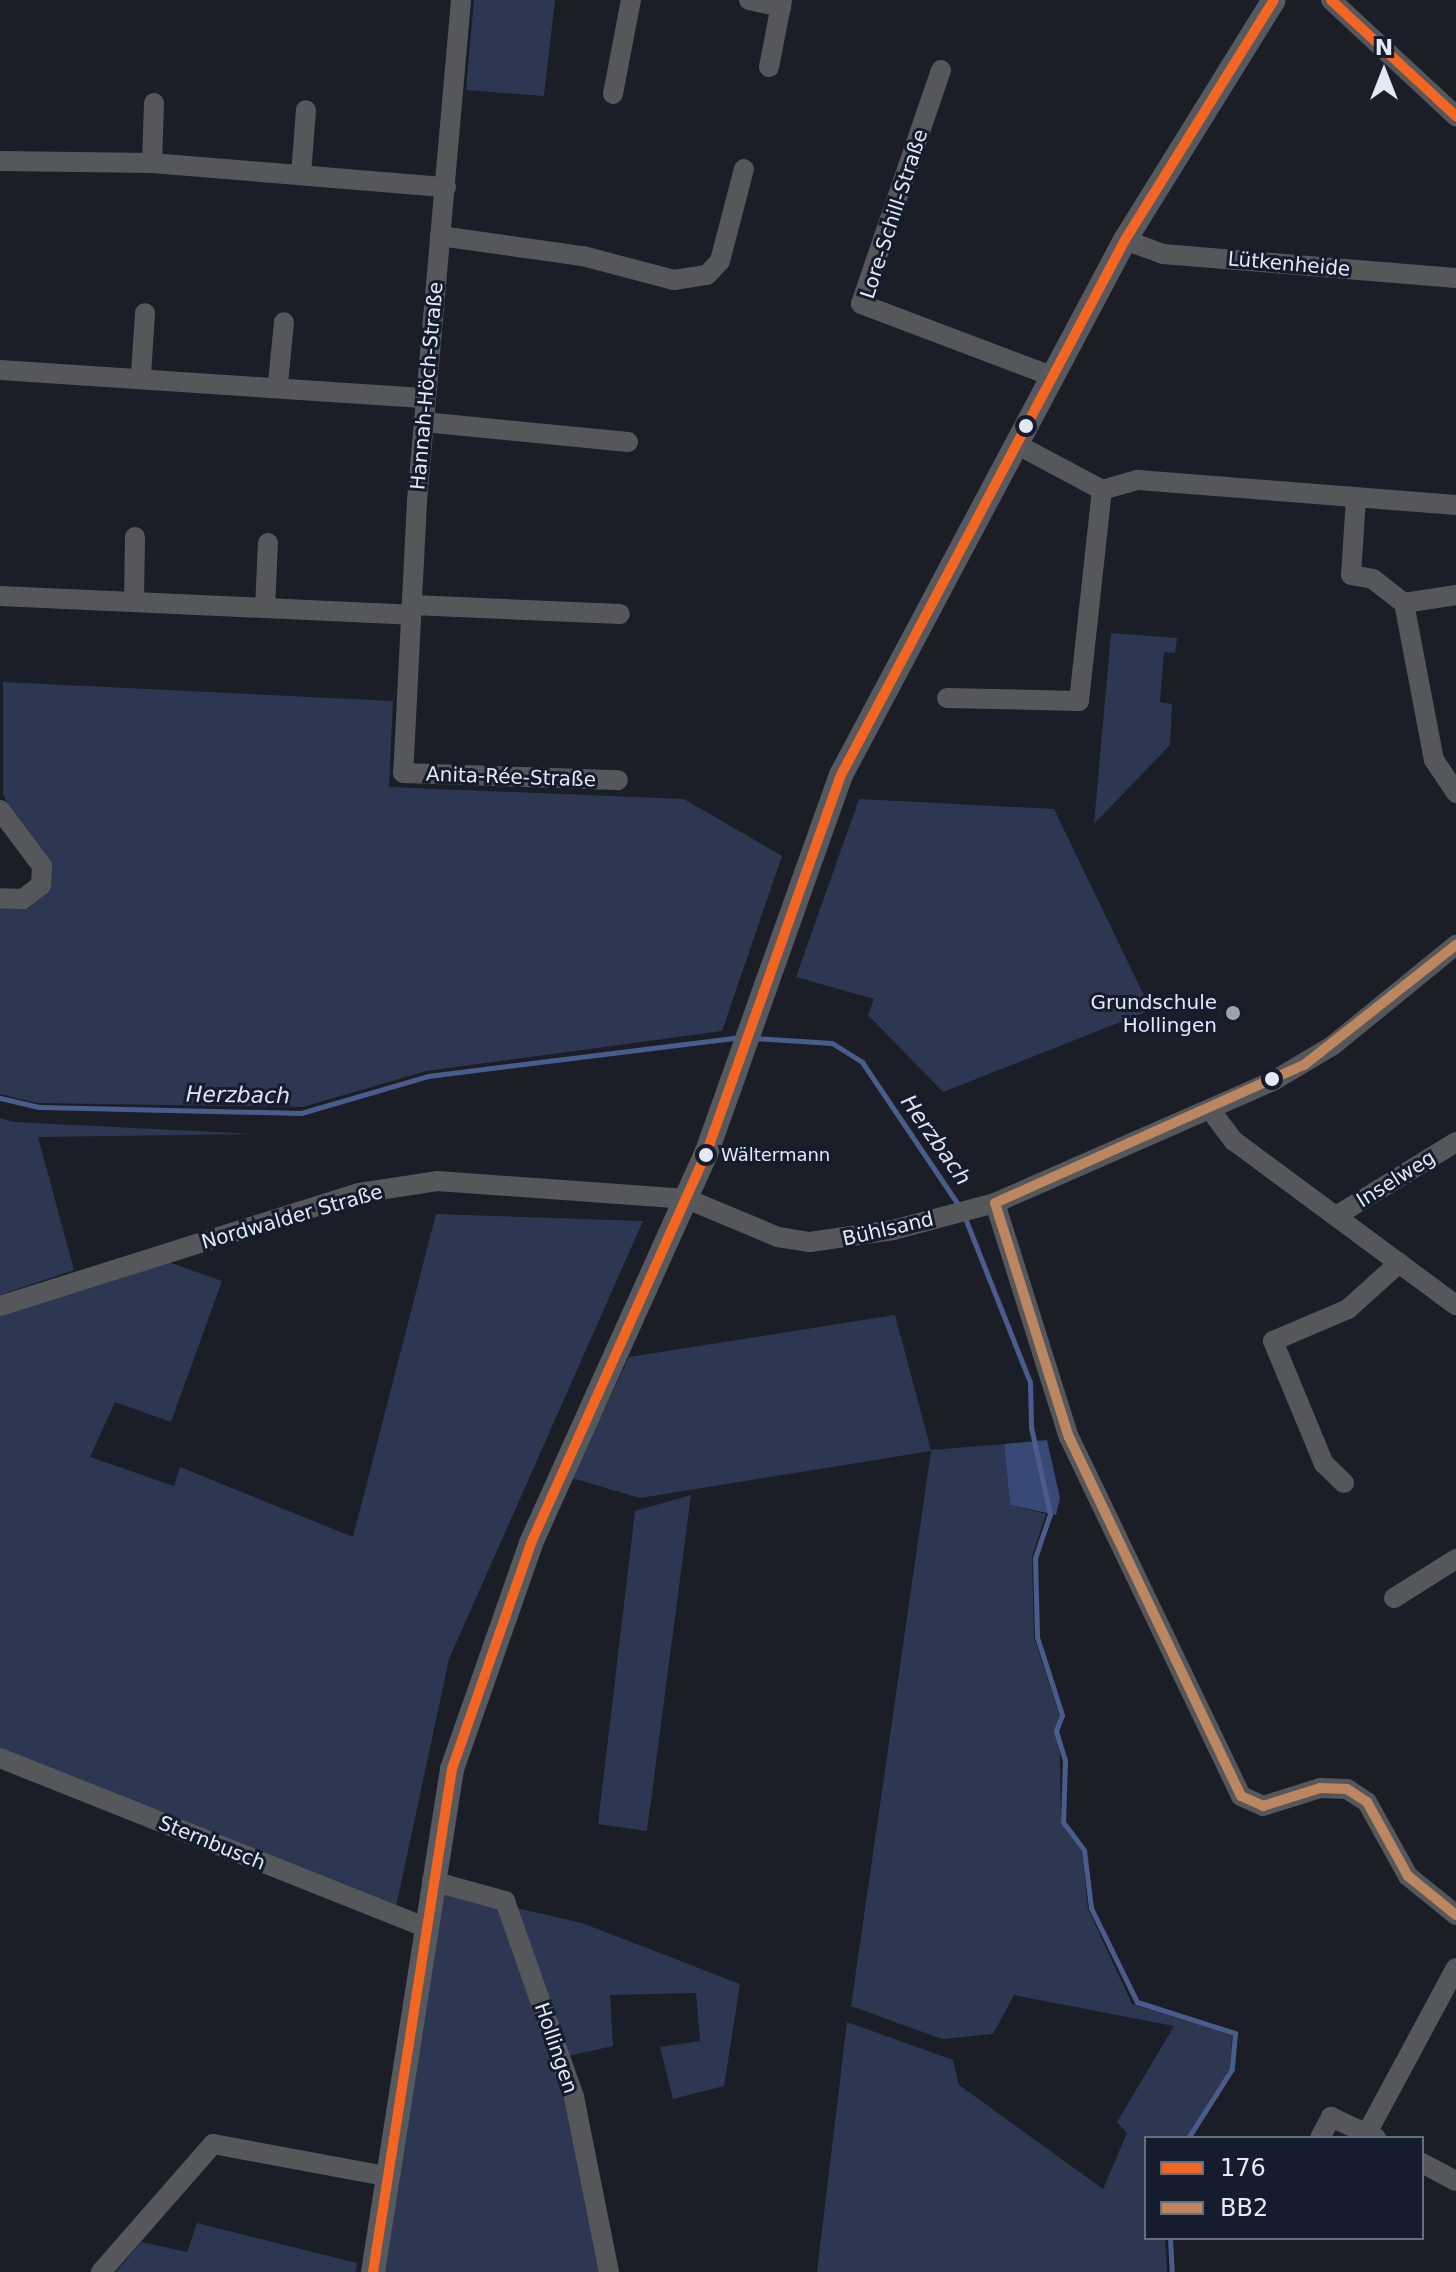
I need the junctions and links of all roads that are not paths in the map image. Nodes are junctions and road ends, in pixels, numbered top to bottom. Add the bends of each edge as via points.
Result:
1 (461, 0) edge
2 (631, 0) edge
3 (749, 0) edge
4 (1274, 0) edge
5 (1331, 0) edge
6 (782, 4) edge
7 (769, 67) dead end
8 (941, 70) dead end
9 (613, 94) dead end
10 (154, 103) dead end
11 (306, 110) dead end
12 (1456, 116) edge
13 (0, 161) edge
14 (152, 163) junction
15 (744, 169) dead end
16 (301, 175) junction
17 (446, 187) junction
18 (440, 236) junction
19 (1125, 240) junction
20 (1456, 278) edge
21 (145, 313) dead end
22 (284, 322) dead end
23 (0, 370) edge
24 (141, 374) junction
25 (1052, 376) junction
26 (278, 383) junction
27 (426, 398) junction
28 (424, 422) junction
29 (628, 442) dead end
30 (1016, 444) junction
31 (1102, 490) junction
32 (1356, 498) junction
33 (1456, 505) edge
34 (135, 537) dead end
35 (268, 543) dead end
36 (1456, 595) edge
37 (0, 596) edge
38 (134, 602) junction
39 (1404, 603) junction
40 (265, 608) junction
41 (412, 610) junction
42 (620, 614) dead end
43 (947, 698) dead end
44 (403, 773) joint
45 (618, 780) dead end
46 (1456, 793) edge
47 (0, 810) edge
48 (0, 898) edge
49 (1456, 945) edge
50 (1211, 1111) junction
51 (1456, 1142) edge
52 (687, 1199) junction
53 (995, 1203) junction
54 (1336, 1216) junction
55 (1399, 1263) junction
56 (1456, 1305) edge
57 (0, 1306) edge
58 (1344, 1483) dead end
59 (1456, 1559) edge
60 (1394, 1598) dead end
61 (0, 1758) edge
62 (432, 1881) junction
63 (1456, 1915) edge
64 (425, 1927) junction
65 (1456, 1968) edge
66 (1321, 2136) edge
67 (1371, 2136) edge
68 (1424, 2164) edge
69 (386, 2176) junction
70 (1456, 2181) edge
71 (101, 2272) edge
72 (373, 2272) edge
73 (609, 2272) edge

1 - 17 street, Hannah-Höch-Straße
2 - 9 street
3 - 6 street
4 - 19 main road
5 - 12 street
6 - 7 street
8 - 25 street, Lore-Schill-Straße via 861,304
10 - 14 street
11 - 16 street
13 - 14 street
14 - 16 street
15 - 18 street via 720,261 707,275 674,280 583,256
16 - 17 street
17 - 18 street, Hannah-Höch-Straße
18 - 27 street, Hannah-Höch-Straße
19 - 20 street, Lütkenheide via 1163,254
19 - 25 main road
21 - 24 street
22 - 26 street
23 - 24 street
24 - 26 street
25 - 30 main road
26 - 27 street
27 - 28 street, Hannah-Höch-Straße
28 - 29 street
28 - 41 street, Hannah-Höch-Straße
30 - 31 street
30 - 52 main road via 841,775 743,1057
31 - 32 street via 1138,480
31 - 43 street via 1079,701
32 - 33 street
32 - 39 street via 1351,575 1373,579
34 - 38 street
35 - 40 street
36 - 39 street
37 - 38 street
38 - 40 street
39 - 46 street via 1434,760
40 - 41 street
41 - 42 street
41 - 44 street, Hannah-Höch-Straße
44 - 45 street, Anita-Rée-Straße
47 - 48 street via 42,866 41,885 23,899
49 - 50 street, Bühlsand via 1304,1065
50 - 53 street, Bühlsand
50 - 54 street via 1234,1141
51 - 54 street, Inselweg
52 - 53 street, Bühlsand via 778,1237 810,1242
52 - 57 street, Nordwalder Straße via 437,1181 359,1193
52 - 62 main road via 485,1661 452,1769
53 - 63 street via 1069,1437 1241,1796 1263,1806 1320,1788 1347,1789 1367,1802 1408,1876
54 - 55 street
55 - 56 street
55 - 58 street via 1348,1309 1273,1341 1324,1464
59 - 60 street
61 - 64 street, Sternbusch
62 - 64 main road
62 - 73 street, Hollingen via 505,1901 574,2097
64 - 69 main road
65 - 67 street
66 - 67 street via 1331,2117
68 - 70 street
69 - 71 street via 213,2144
69 - 72 main road

